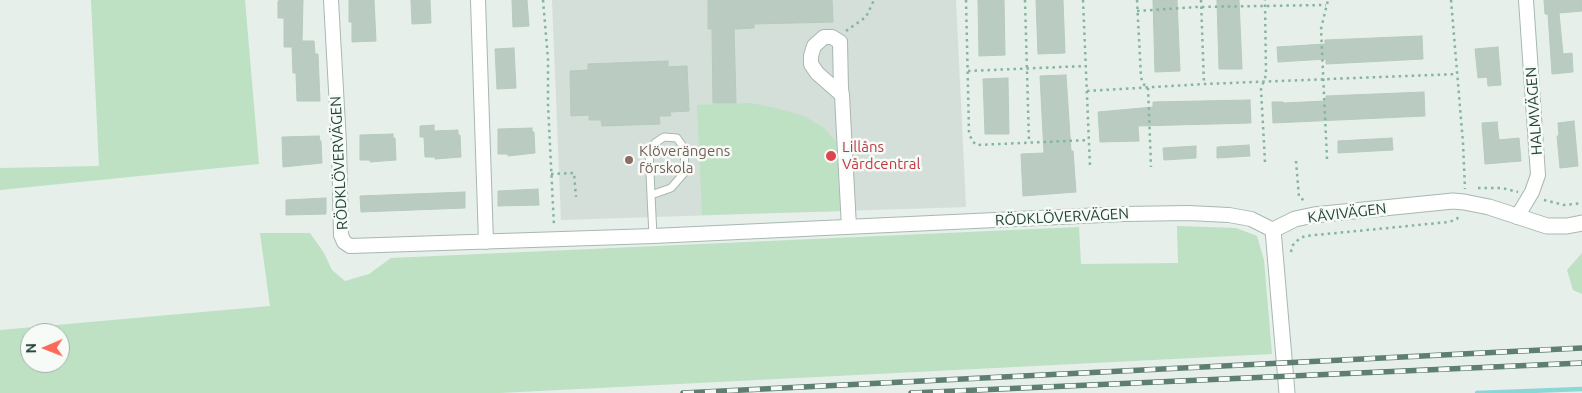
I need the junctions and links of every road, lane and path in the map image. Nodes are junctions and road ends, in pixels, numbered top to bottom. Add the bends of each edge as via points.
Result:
1 (331, 0) edge
2 (478, 0) edge
3 (543, 0) edge
4 (874, 0) edge
5 (966, 0) edge
6 (1025, 0) edge
7 (1083, 0) edge
8 (1137, 0) edge
9 (1201, 0) edge
10 (1265, 0) edge
11 (1328, 0) edge
12 (1526, 0) edge
13 (1326, 5) junction
14 (1266, 6) junction
15 (1201, 7) junction
16 (1137, 11) junction
17 (840, 42) junction
18 (1086, 66) junction
19 (1027, 69) junction
20 (968, 71) junction
21 (1457, 74) dead end
22 (1323, 79) junction
23 (1265, 82) junction
24 (1204, 84) junction
25 (1148, 87) junction
26 (1087, 91) junction
27 (842, 95) junction
28 (1088, 140) junction
29 (1029, 142) junction
30 (1327, 159) dead end
31 (1296, 161) dead end
32 (1265, 162) dead end
33 (1090, 167) dead end
34 (1151, 167) dead end
35 (551, 174) junction
36 (651, 195) junction
37 (576, 197) dead end
38 (1306, 201) dead end
39 (1517, 217) junction
40 (1582, 223) edge
41 (848, 226) junction
42 (1273, 230) junction
43 (653, 236) junction
44 (555, 239) junction
45 (486, 242) junction
46 (1287, 393) edge

1 - 45 street, RÖDKLÖVERVÄGEN via 341,235 344,242 350,246
2 - 45 street
3 - 35 path
4 - 17 path via 866,17 843,32
5 - 20 path
6 - 19 path
7 - 18 path
8 - 16 path
9 - 15 path
10 - 14 path
11 - 13 path
12 - 39 street, HALMVÄGEN via 1538,175
13 - 14 path
13 - 22 path via 1321,29
14 - 15 path
14 - 23 path
15 - 16 path
15 - 24 path
16 - 25 path via 1141,77
17 - 27 street
17 - 27 street via 824,37 814,46 811,64 816,73
18 - 19 path
18 - 26 path
19 - 20 path
19 - 29 path
20 - 29 path via 972,141 977,145
21 - 22 path
22 - 23 path
22 - 30 path
23 - 24 path
23 - 32 path via 1261,89
24 - 25 path
25 - 26 path
25 - 34 path
26 - 28 path
27 - 41 street
28 - 29 path
28 - 33 path
31 - 38 path via 1299,197
35 - 37 path via 574,173
35 - 44 path
36 - 36 lane via 649,150 664,138 677,138 684,148 685,172 670,188
36 - 43 lane
39 - 40 street, KÅVIVÄGEN via 1546,226
39 - 42 street, KÅVIVÄGEN via 1489,206 1453,202 1314,215 1295,219
41 - 42 street, RÖDKLÖVERVÄGEN via 1188,213 1251,219
41 - 43 street, RÖDKLÖVERVÄGEN
42 - 46 street
43 - 44 street, RÖDKLÖVERVÄGEN
44 - 45 street, RÖDKLÖVERVÄGEN

